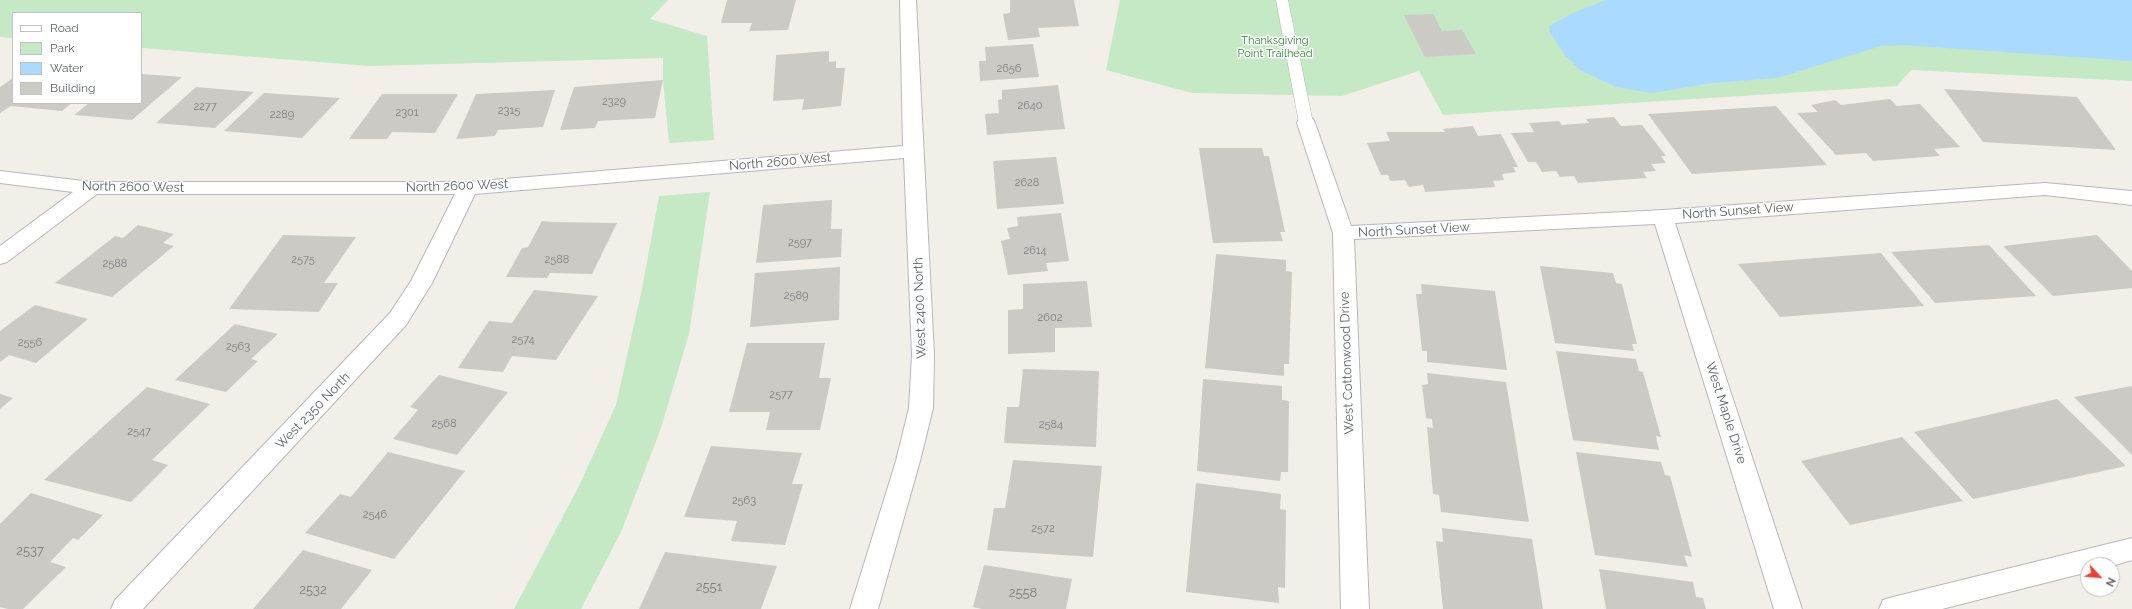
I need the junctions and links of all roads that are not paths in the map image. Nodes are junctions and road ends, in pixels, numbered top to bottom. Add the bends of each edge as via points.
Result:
1 (908, 0) edge
2 (1282, 0) edge
3 (1306, 123) joint
4 (912, 151) junction
5 (0, 177) edge
6 (92, 188) junction
7 (468, 188) junction
8 (2132, 198) edge
9 (1663, 217) junction
10 (1343, 233) junction
11 (0, 257) edge
12 (2132, 549) edge
13 (125, 609) edge
14 (864, 609) edge
15 (1355, 609) edge
16 (1788, 609) edge
17 (1893, 609) edge

1 - 4 street, West 2400 North
2 - 3 lane
3 - 10 street, West Cottonwood Drive
4 - 7 street, North 2600 West
4 - 14 street, West 2400 North via 923,355 921,408
5 - 6 street, North 2600 West
6 - 7 street, North 2600 West
6 - 11 street
7 - 13 street, West 2350 North via 421,283 398,319
8 - 9 street, North Sunset View via 2045,189
9 - 10 street, North Sunset View
9 - 16 street, West Maple Drive
10 - 15 street, West Cottonwood Drive
12 - 17 street

